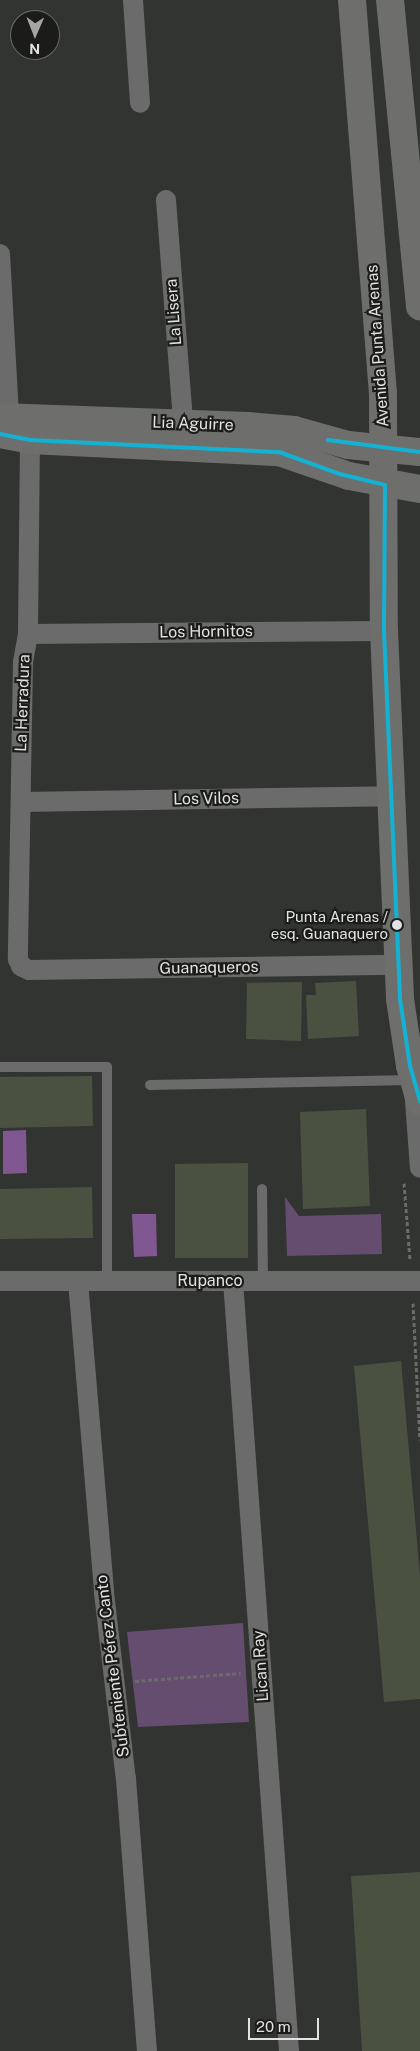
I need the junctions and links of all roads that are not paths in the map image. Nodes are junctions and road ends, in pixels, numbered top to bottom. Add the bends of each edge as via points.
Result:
1 (133, 0) edge
2 (352, 0) edge
3 (390, 0) edge
4 (140, 103) dead end
5 (166, 200) dead end
6 (0, 254) edge
7 (420, 307) edge
8 (3, 423) edge
9 (182, 423) junction
10 (30, 440) junction
11 (384, 449) junction
12 (420, 452) edge
13 (385, 484) junction
14 (420, 489) edge
15 (384, 631) junction
16 (28, 634) junction
17 (391, 796) junction
18 (21, 802) junction
19 (21, 966) joint
20 (398, 966) junction
21 (0, 1067) edge
22 (150, 1085) dead end
23 (417, 1091) edge
24 (420, 1168) edge
25 (262, 1189) dead end
26 (0, 1281) edge
27 (78, 1281) junction
28 (107, 1281) junction
29 (233, 1281) junction
30 (262, 1281) junction
31 (420, 1281) edge
32 (147, 2051) edge
33 (290, 2051) edge

1 - 4 street
2 - 11 main road, Avenida Punta Arenas via 380,351
3 - 7 main road
5 - 9 street, La Lisera
6 - 8 street
8 - 9 main road, Lia Aguirre
8 - 10 main road, Lia Aguirre
9 - 11 main road, Lia Aguirre via 294,430 348,445
10 - 13 main road, Lia Aguirre via 279,452 340,474
10 - 16 street, La Herradura
11 - 12 main road, Lia Aguirre
11 - 13 main road, Avenida Punta Arenas
13 - 14 main road, Lia Aguirre
13 - 15 main road, Avenida Punta Arenas
15 - 16 street, Los Hornitos
15 - 17 main road, Avenida Punta Arenas
16 - 18 street, La Herradura via 23,662
17 - 18 street, Los Vilos
17 - 20 main road, Avenida Punta Arenas
18 - 19 street, La Herradura
19 - 20 street, Guanaqueros via 39,970
20 - 23 main road, Avenida Punta Arenas via 404,1033
21 - 28 lane via 108,1067
22 - 23 lane
23 - 24 street, Avenida Punta Arenas
25 - 30 lane
26 - 27 street, Rupanco
27 - 28 street, Rupanco
27 - 32 street, Subteniente Pérez Canto via 104,1594 126,1779
28 - 29 street, Rupanco
29 - 30 street, Rupanco
29 - 33 street, Lican Ray
30 - 31 street, Rupanco

